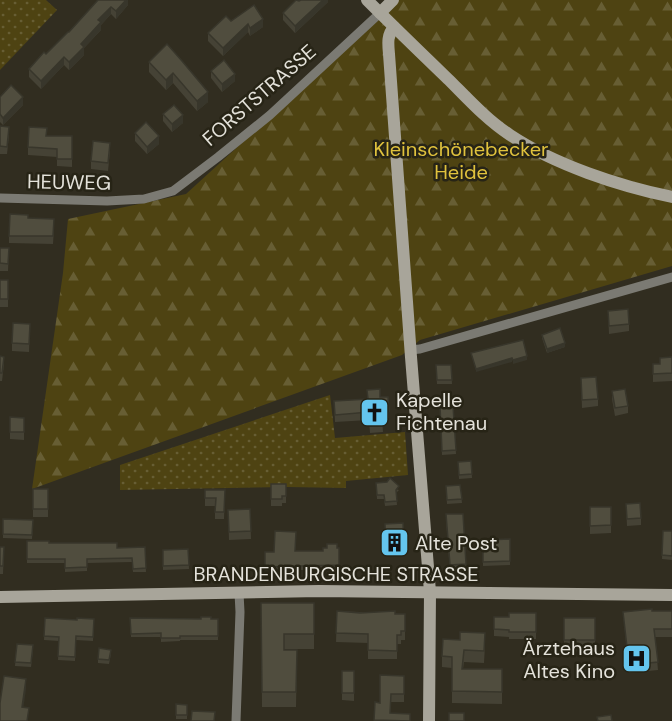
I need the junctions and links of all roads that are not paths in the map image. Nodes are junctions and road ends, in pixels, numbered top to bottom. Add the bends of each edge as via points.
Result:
1 (367, 0) edge
2 (393, 0) edge
3 (380, 13) junction
4 (394, 27) junction
5 (672, 197) edge
6 (0, 198) edge
7 (138, 199) joint
8 (672, 277) edge
9 (410, 350) junction
10 (430, 592) junction
11 (239, 593) junction
12 (672, 595) edge
13 (0, 597) edge
14 (236, 721) edge
15 (429, 721) edge

1 - 3 street
2 - 3 street, FORSTSTRASSE
3 - 4 street
3 - 7 street, FORSTSTRASSE via 270,115 218,157 173,191
4 - 5 street via 510,135 592,174
4 - 9 street via 389,33 388,54
6 - 7 street, HEUWEG
8 - 9 street
9 - 10 street
10 - 11 street, BRANDENBURGISCHE STRASSE
10 - 12 street, BRANDENBURGISCHE STRASSE
10 - 15 street
11 - 13 street, BRANDENBURGISCHE STRASSE
11 - 14 street

